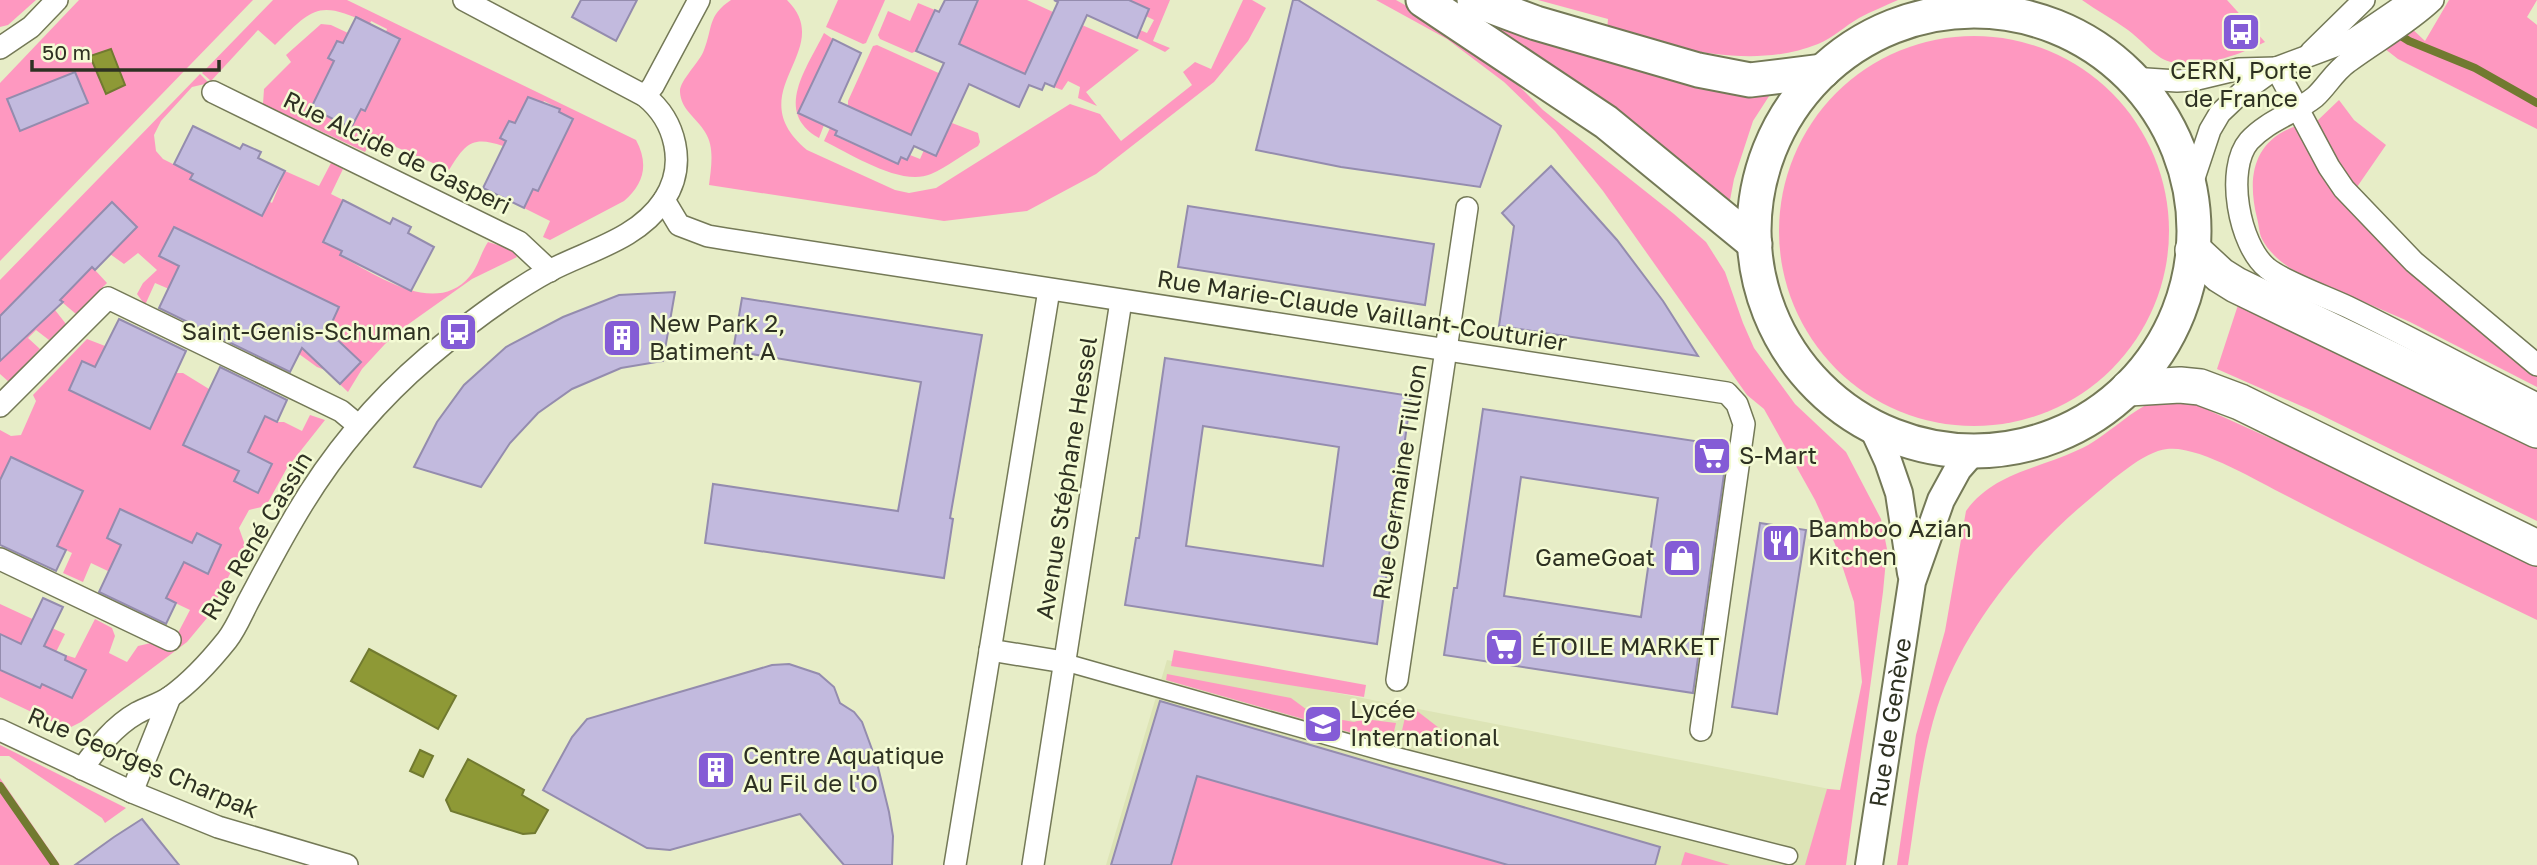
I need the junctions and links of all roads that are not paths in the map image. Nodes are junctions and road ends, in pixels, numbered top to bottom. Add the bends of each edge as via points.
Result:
1 (57, 0) edge
2 (464, 0) edge
3 (699, 0) edge
4 (1423, 0) edge
5 (1474, 0) edge
6 (2058, 0) edge
7 (2364, 0) edge
8 (2411, 0) edge
9 (2433, 0) edge
10 (1956, 6) edge
11 (2074, 33) junction
12 (0, 48) edge
13 (2304, 58) junction
14 (2276, 68) junction
15 (1823, 71) junction
16 (2131, 78) junction
17 (213, 92) dead end
18 (645, 96) junction
19 (2298, 108) junction
20 (2189, 193) junction
21 (664, 200) junction
22 (1467, 208) dead end
23 (1755, 244) junction
24 (2193, 250) junction
25 (550, 271) junction
26 (1049, 290) junction
27 (1121, 301) junction
28 (1447, 351) junction
29 (2537, 365) edge
30 (2129, 388) junction
31 (2537, 404) edge
32 (0, 406) edge
33 (359, 426) junction
34 (1871, 426) junction
35 (2537, 430) edge
36 (1972, 453) junction
37 (2537, 548) edge
38 (0, 559) edge
39 (1912, 582) junction
40 (170, 640) dead end
41 (990, 650) junction
42 (1064, 662) junction
43 (1397, 680) dead end
44 (170, 697) junction
45 (0, 730) edge
46 (1701, 730) dead end
47 (82, 769) junction
48 (132, 792) junction
49 (1789, 856) dead end
50 (347, 865) edge
51 (955, 865) edge
52 (1033, 865) edge
53 (1869, 865) edge

1 - 12 street via 31,27
2 - 18 street
3 - 18 street
4 - 23 main road via 1606,122
5 - 15 main road via 1698,70 1750,80
6 - 11 main road
7 - 13 street
8 - 13 street via 2354,39
9 - 19 street via 2345,64
10 - 11 main road via 2030,18
10 - 15 main road via 1883,30
11 - 16 main road
13 - 14 street
14 - 16 street via 2239,69 2185,81
14 - 19 street
14 - 20 street via 2220,113
15 - 23 main road via 1791,106 1769,146 1757,193
16 - 20 main road via 2172,138
17 - 25 street, Rue Alcide de Gasperi via 519,242
18 - 21 street, Rue René Cassin via 654,103 675,142 676,170
19 - 29 street via 2329,167 2370,218 2414,262
19 - 31 street via 2257,133 2237,166 2242,219 2259,260 2268,270
20 - 24 main road
21 - 25 street, Rue René Cassin via 617,241
21 - 26 street, Rue Marie-Claude Vaillant-Couturier via 679,225 708,236
22 - 28 street, Rue Germaine Tillion
23 - 34 main road via 1764,298 1781,337 1825,393
24 - 30 main road via 2189,279 2172,328
24 - 35 highway via 2236,285
25 - 33 street, Rue René Cassin via 458,332
26 - 27 street, Rue Marie-Claude Vaillant-Couturier
26 - 41 street, Avenue Stéphane Hessel
27 - 28 street, Rue Marie-Claude Vaillant-Couturier
27 - 42 street, Avenue Stéphane Hessel
28 - 43 street, Rue Germaine Tillion
28 - 46 street, Rue Marie-Claude Vaillant-Couturier via 1727,393 1737,404 1744,424
30 - 36 main road via 2095,415 2059,434 2017,447
30 - 37 highway via 2200,387 2240,402
32 - 33 street via 108,298 341,411
33 - 44 street, Rue René Cassin via 293,519 229,638
34 - 36 main road via 1919,446
34 - 39 street, Rue de Genève via 1899,493
36 - 39 street, Rue de Genève via 1941,500
38 - 40 street
39 - 53 street, Rue de Genève
41 - 42 street
41 - 51 street, Avenue Stéphane Hessel
42 - 49 street via 1393,755
42 - 52 street, Avenue Stéphane Hessel
44 - 47 street, Rue René Cassin via 121,724
44 - 48 street, Rue René Cassin
45 - 47 street, Rue Georges Charpak
47 - 48 street, Rue Georges Charpak
48 - 50 street, Rue Georges Charpak via 218,827

